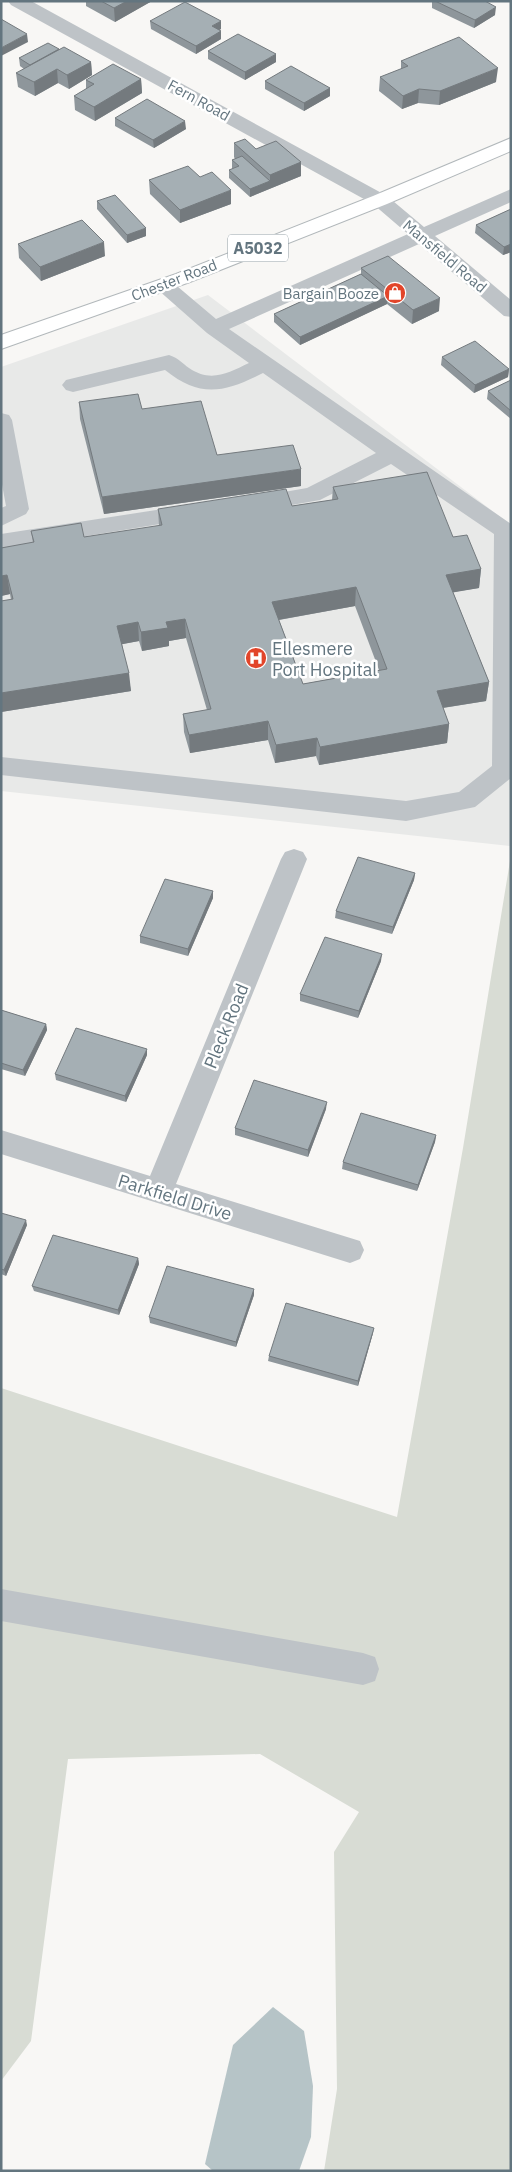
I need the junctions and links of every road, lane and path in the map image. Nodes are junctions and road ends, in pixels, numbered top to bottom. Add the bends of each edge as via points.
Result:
1 (17, 1) edge
2 (511, 144) edge
3 (511, 195) edge
4 (380, 200) junction
5 (420, 236) junction
6 (164, 285) junction
7 (511, 311) edge
8 (214, 328) junction
9 (1, 342) edge
10 (264, 364) junction
11 (73, 385) dead end
12 (1, 420) edge
13 (392, 454) junction
14 (1, 518) edge
15 (1, 542) edge
16 (1, 766) edge
17 (294, 859) dead end
18 (1, 1142) edge
19 (158, 1192) junction
20 (350, 1250) dead end
21 (1, 1605) edge
22 (362, 1670) dead end

1 - 4 street, Fern Road
2 - 4 main road, Chester Road / A5032
3 - 5 street
4 - 5 street, Mansfield Road
4 - 6 main road, Chester Road / A5032
5 - 7 street, Mansfield Road
5 - 8 street
6 - 8 street
6 - 9 main road, Chester Road / A5032
8 - 10 street
10 - 11 street via 221,385 205,384 183,375 169,362
10 - 13 street
12 - 14 street via 18,509
13 - 15 street via 312,495
13 - 16 street via 505,531 504,770 466,800 406,811
17 - 19 street, Pleck Road
18 - 19 street, Parkfield Drive
19 - 20 street, Parkfield Drive
21 - 22 street

